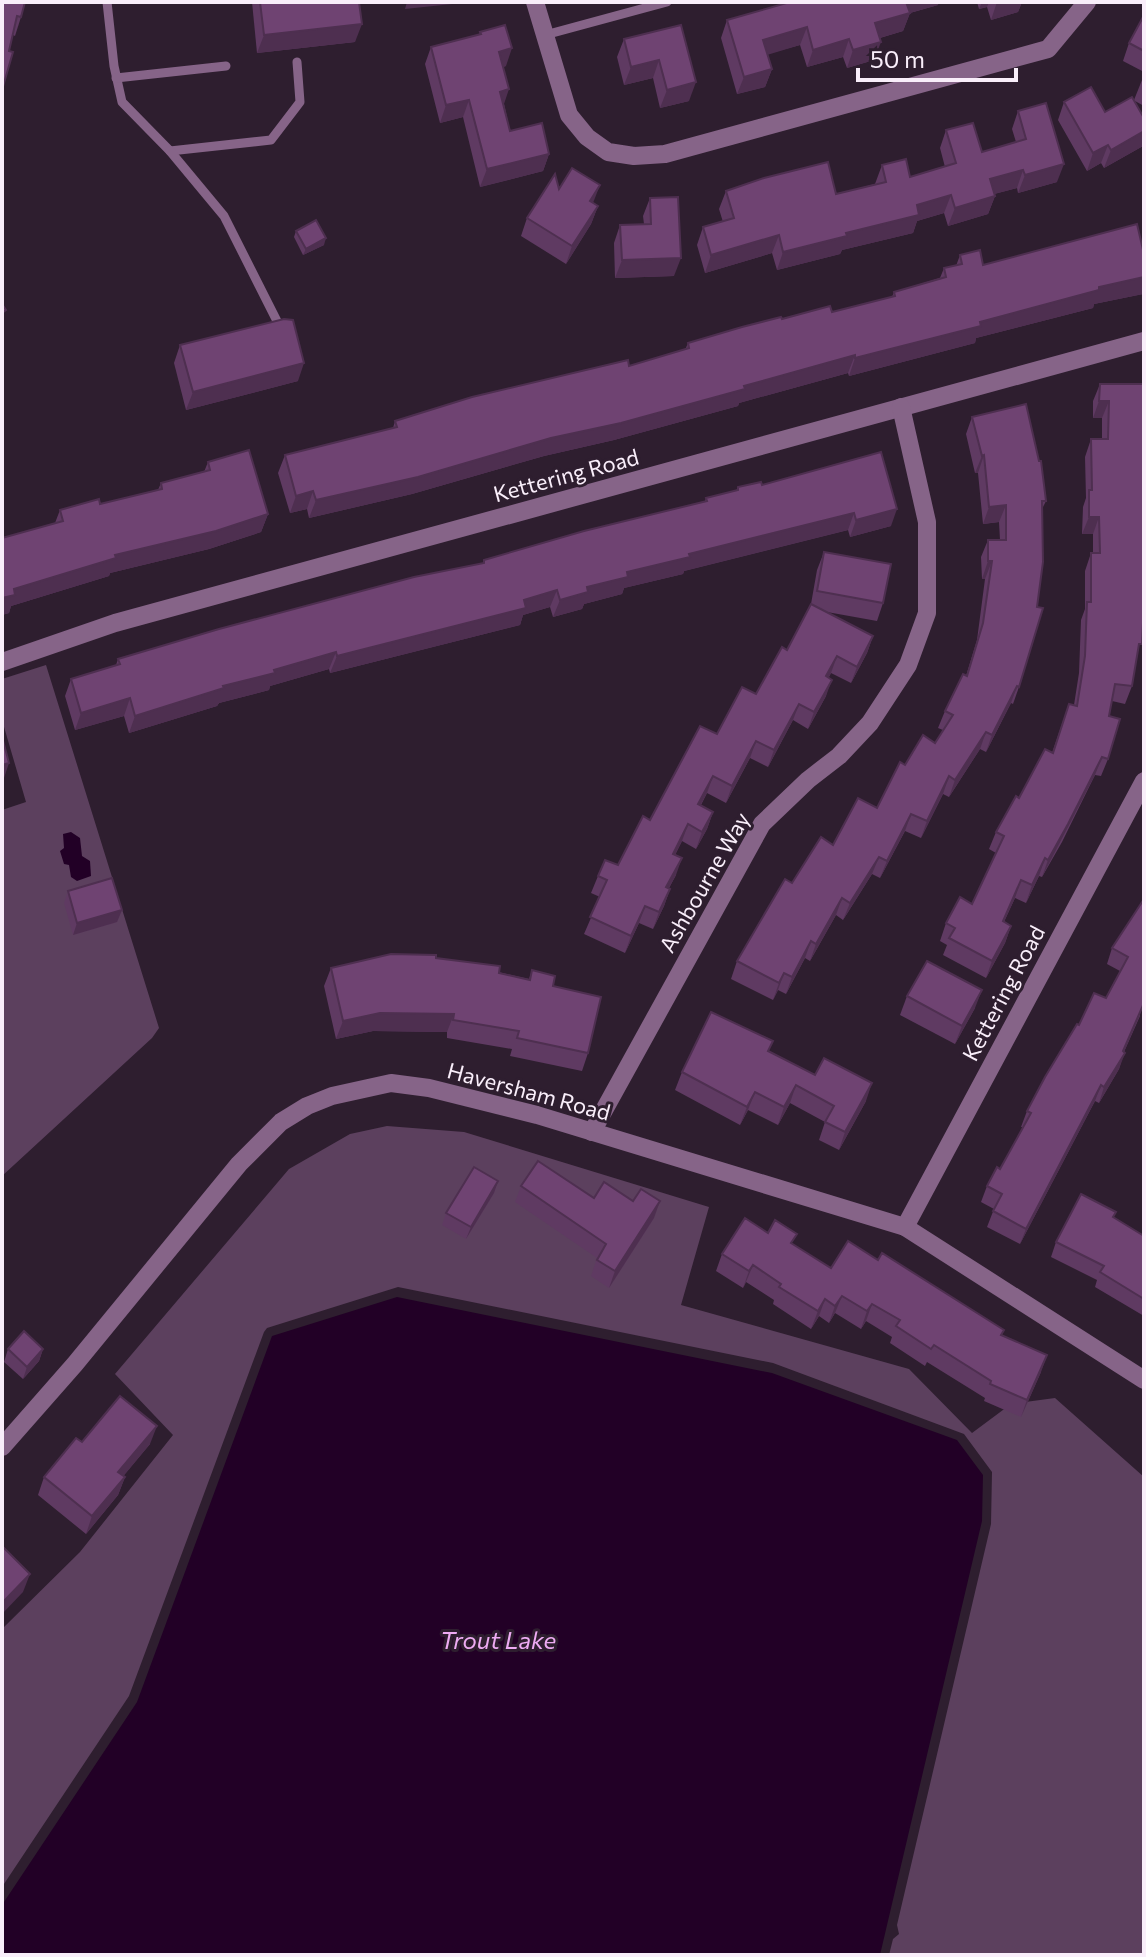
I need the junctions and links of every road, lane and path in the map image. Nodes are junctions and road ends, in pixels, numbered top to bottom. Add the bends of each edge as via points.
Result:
1 (107, 2) edge
2 (535, 2) edge
3 (667, 2) edge
4 (1087, 2) edge
5 (545, 35) junction
6 (297, 62) dead end
7 (226, 66) dead end
8 (116, 78) junction
9 (170, 151) junction
10 (283, 332) edge
11 (1144, 341) edge
12 (901, 407) junction
13 (2, 662) edge
14 (1144, 781) edge
15 (592, 1132) junction
16 (905, 1227) junction
17 (1144, 1380) edge
18 (2, 1447) edge

1 - 8 lane
2 - 5 street
3 - 5 lane
4 - 5 street via 1048,49 665,154 634,156 608,152 569,115
6 - 9 lane via 300,102 271,140
7 - 8 lane
8 - 9 lane via 122,102
9 - 10 lane via 224,216
11 - 12 street, Kettering Road
12 - 13 street, Kettering Road via 115,623
12 - 15 street, Ashbourne Way via 927,522 927,613 908,665 870,723 762,824
14 - 16 street, Kettering Road
15 - 16 street, Haversham Road
15 - 18 street, Haversham Road via 429,1088 391,1083 307,1106 281,1122 239,1164
16 - 17 street, Haversham Road

